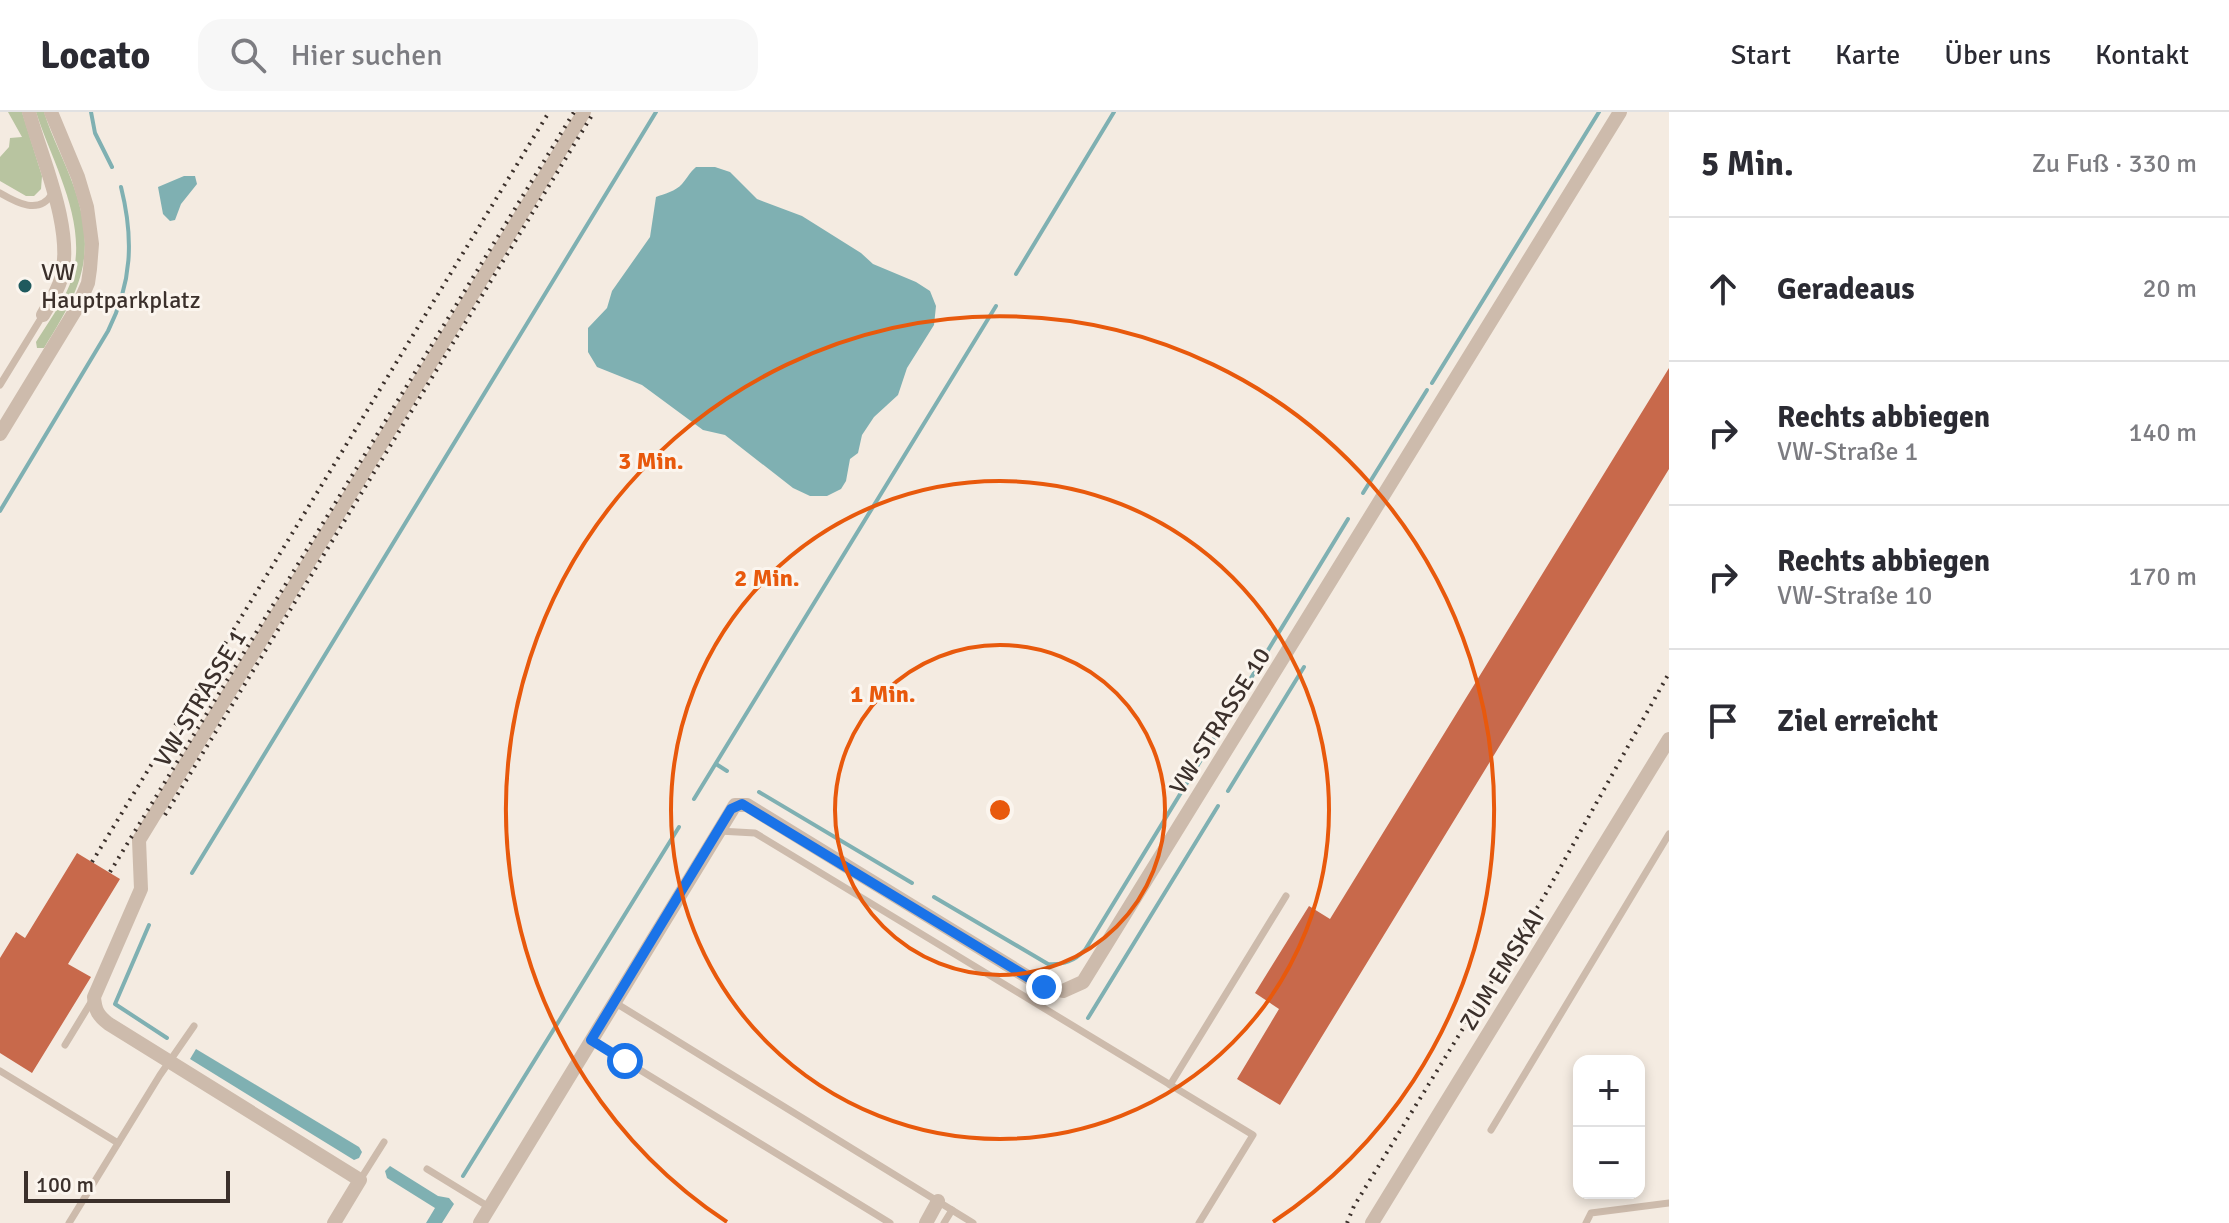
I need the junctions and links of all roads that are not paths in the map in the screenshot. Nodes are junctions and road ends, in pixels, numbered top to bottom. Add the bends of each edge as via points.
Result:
1 (29, 112) edge
2 (51, 112) edge
3 (584, 112) edge
4 (1620, 112) edge
5 (53, 192) junction
6 (0, 193) edge
7 (43, 315) joint
8 (0, 385) edge
9 (0, 434) edge
10 (1669, 739) edge
11 (717, 831) junction
12 (1669, 834) edge
13 (1660, 849) junction
14 (1669, 854) edge
15 (1286, 896) dead end
16 (94, 997) junction
17 (614, 1002) junction
18 (194, 1026) dead end
19 (591, 1040) junction
20 (65, 1045) dead end
21 (171, 1063) junction
22 (0, 1071) edge
23 (1170, 1085) junction
24 (1491, 1130) dead end
25 (384, 1142) dead end
26 (118, 1143) junction
27 (427, 1169) dead end
28 (360, 1180) junction
29 (938, 1201) junction
30 (1669, 1203) edge
31 (489, 1207) junction
32 (952, 1210) junction
33 (69, 1223) edge
34 (334, 1223) edge
35 (480, 1223) edge
36 (890, 1223) edge
37 (926, 1223) edge
38 (944, 1223) edge
39 (973, 1223) edge
40 (1199, 1223) edge
41 (1372, 1223) edge
42 (1586, 1223) edge

1 - 5 street
2 - 9 street via 87,207 92,244 88,283
3 - 16 street, VW-STRASSE 1 via 139,840 141,889
4 - 11 street, VW-STRASSE 10 via 1083,982 1063,991 1044,987 747,805 735,805
5 - 6 lane via 35,206
5 - 7 street via 64,262 58,289
7 - 8 lane
10 - 41 street, ZUM EMSKAI
11 - 17 street
11 - 23 lane via 755,833
12 - 13 lane
13 - 14 lane
13 - 24 lane
15 - 23 lane
16 - 20 lane
16 - 21 street via 100,1017
17 - 19 street
17 - 29 lane
18 - 21 lane
19 - 31 street
19 - 36 lane
21 - 26 lane
21 - 28 street
22 - 26 lane
23 - 40 lane via 1253,1135
25 - 28 lane
26 - 33 lane
27 - 31 lane
28 - 34 street
29 - 32 lane
29 - 37 street
30 - 42 lane via 1591,1213
31 - 35 street
32 - 38 lane
32 - 39 lane

